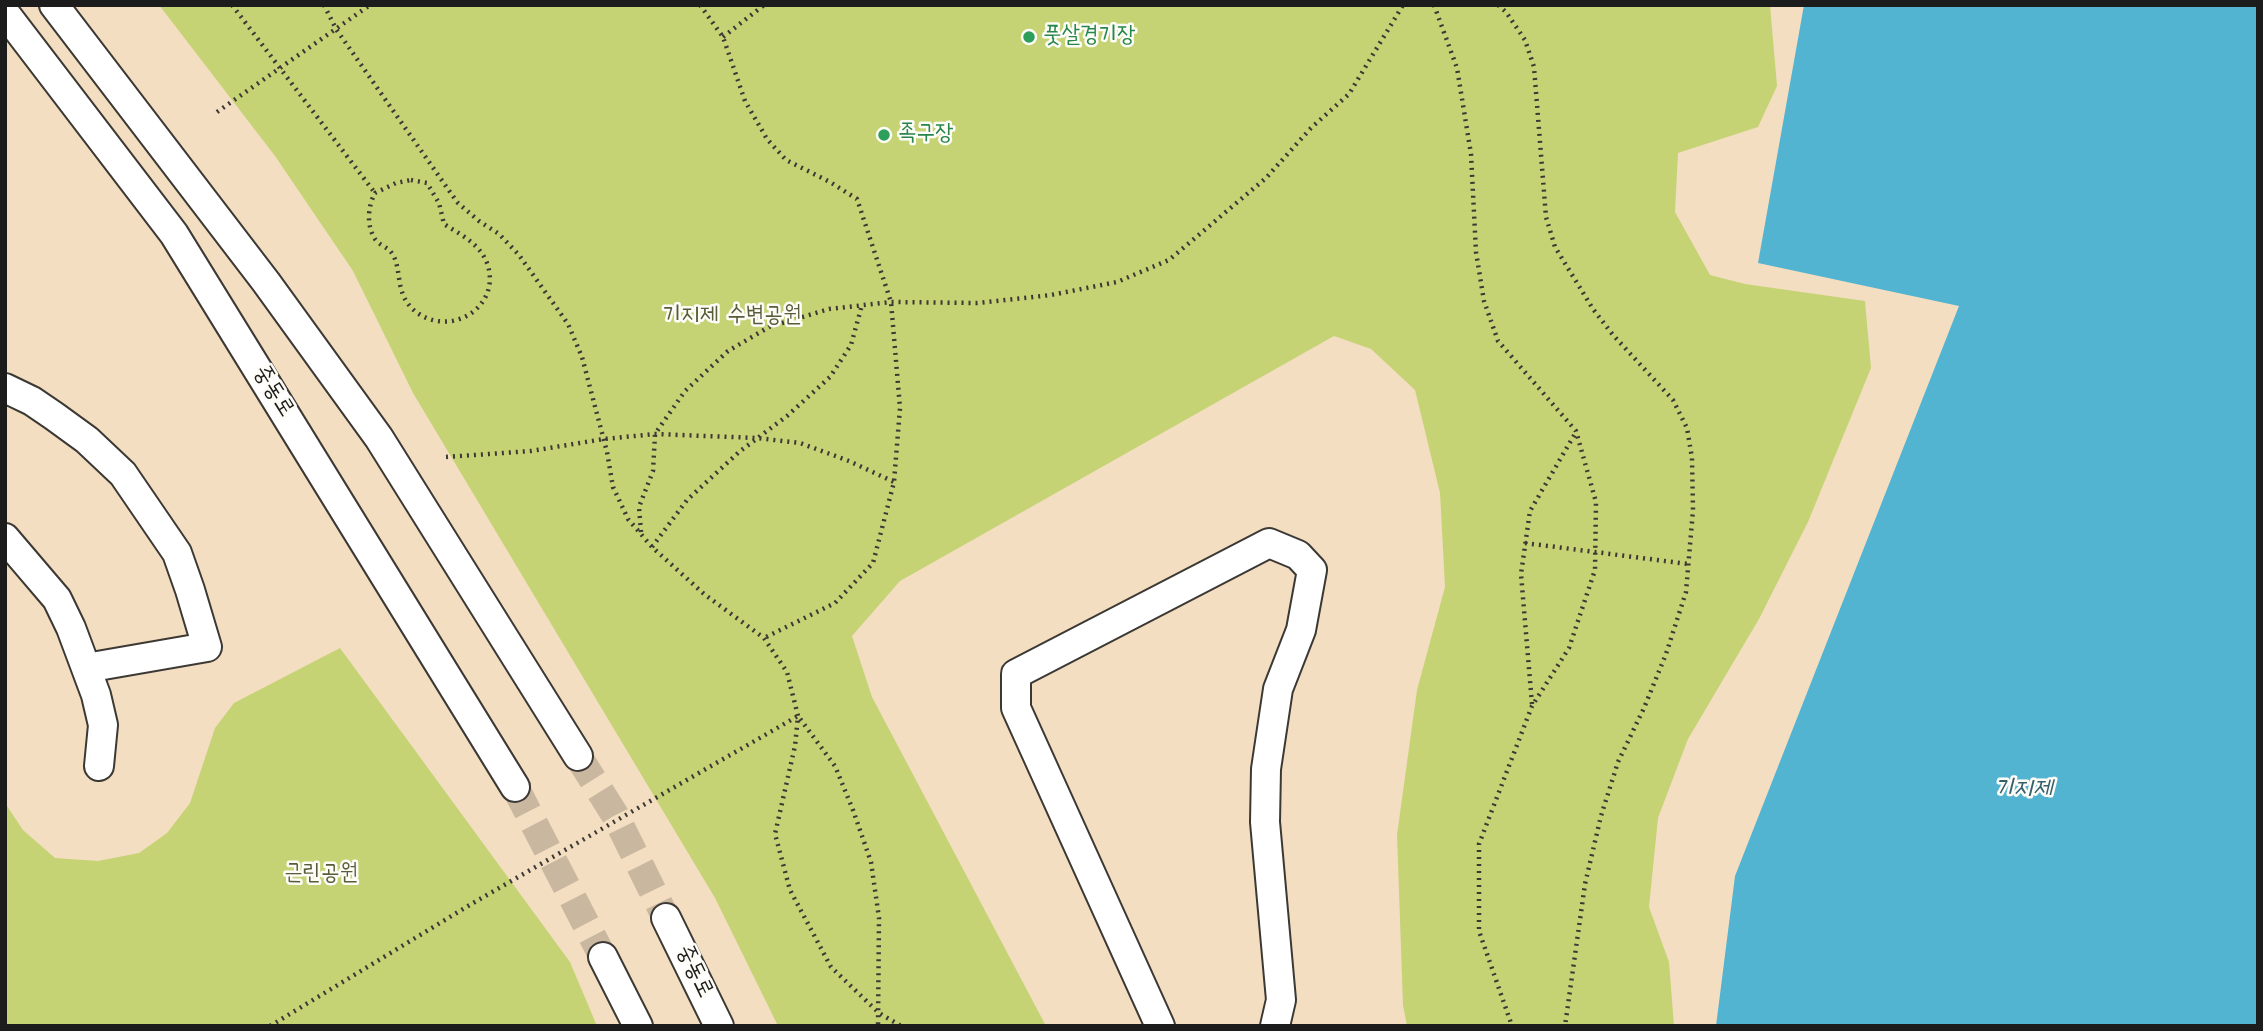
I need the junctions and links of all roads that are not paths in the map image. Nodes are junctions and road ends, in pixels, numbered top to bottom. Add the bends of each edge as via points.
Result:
1 (54, 5) edge
2 (5, 13) edge
3 (5, 388) edge
4 (5, 538) edge
5 (86, 668) junction
6 (578, 756) tunnel mouth
7 (99, 766) dead end
8 (514, 787) tunnel mouth
9 (666, 919) tunnel mouth
10 (603, 957) tunnel mouth
11 (638, 1026) edge
12 (719, 1026) edge
13 (1160, 1026) edge
14 (1275, 1026) edge

1 - 6 street via 379,438
2 - 8 street, 중동로 via 174,234
3 - 5 street via 87,440 122,474 177,553 207,646
4 - 5 street via 57,599
5 - 7 street via 103,725
9 - 12 street, 중동로
10 - 11 street
13 - 14 street via 1016,708 1016,674 1269,543 1298,555 1312,570 1301,630 1278,689 1266,769 1265,822 1281,1000

